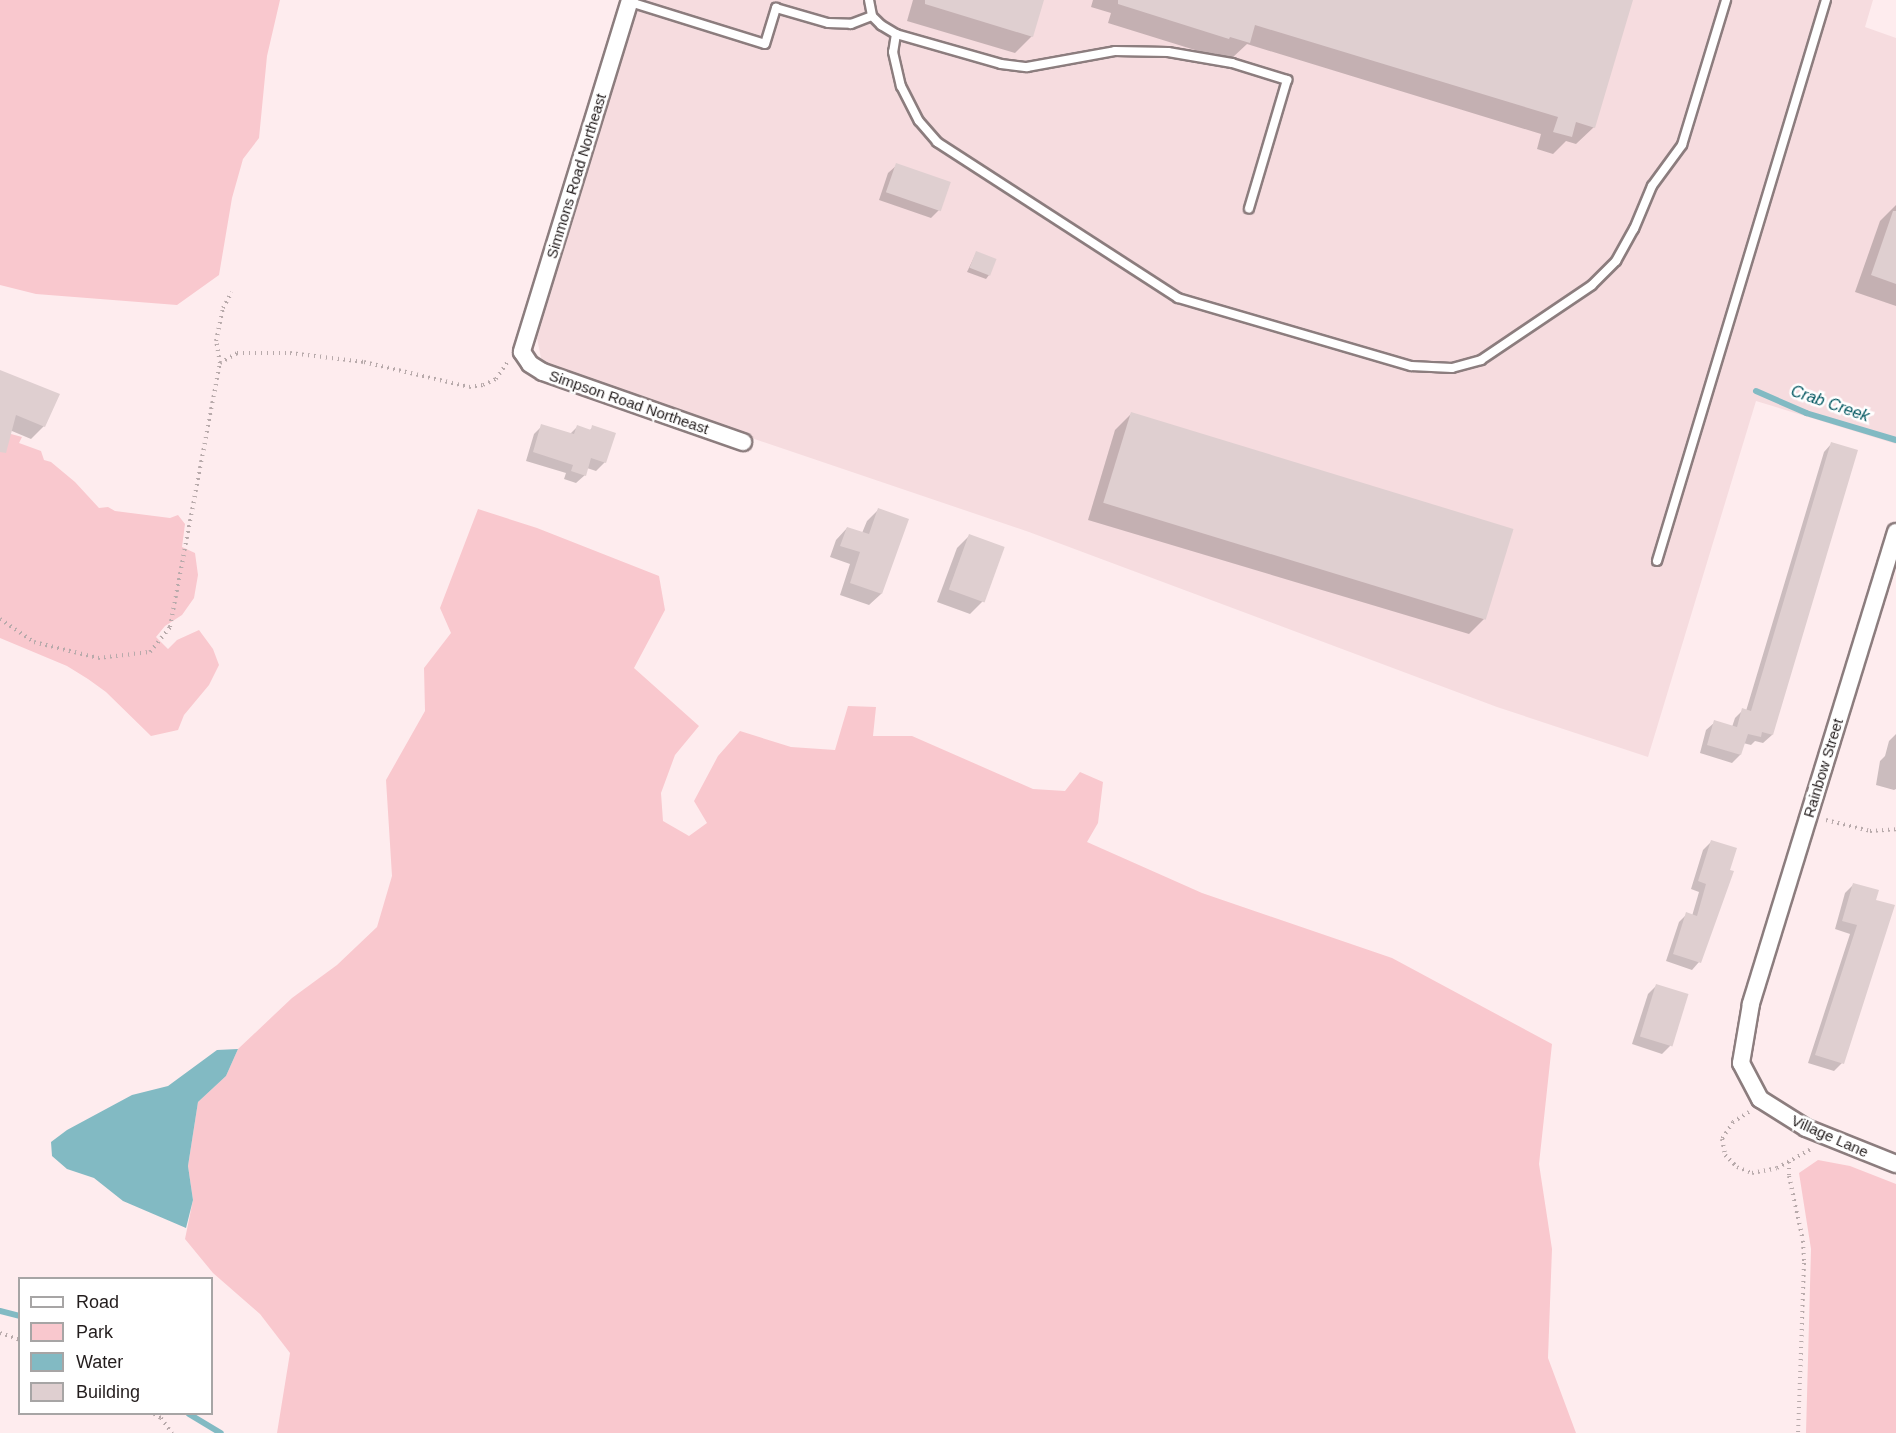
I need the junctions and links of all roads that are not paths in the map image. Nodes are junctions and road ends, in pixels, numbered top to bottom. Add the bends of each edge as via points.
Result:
1 (869, 0) edge
2 (1726, 0) edge
3 (1826, 0) edge
4 (630, 1) edge
5 (872, 16) junction
6 (896, 34) junction
7 (1250, 208) dead end
8 (516, 353) joint
9 (743, 442) dead end
10 (1896, 532) edge
11 (1657, 561) dead end
12 (1751, 1004) joint
13 (1896, 1164) edge

1 - 5 lane
2 - 6 lane via 1682,145 1652,186 1616,261 1593,285 1481,360 1452,368 1411,366 1178,298 937,142 919,121 901,86 893,52
3 - 11 lane
4 - 5 lane via 765,44 776,8 851,24
4 - 8 street, Simmons Road Northeast
5 - 6 lane
6 - 7 lane via 1010,65 1027,67 1115,51 1168,52 1232,63 1287,80
8 - 9 street, Simpson Road Northeast via 543,372
10 - 12 street, Rainbow Street
12 - 13 street, Village Lane via 1741,1064 1760,1099 1806,1128

